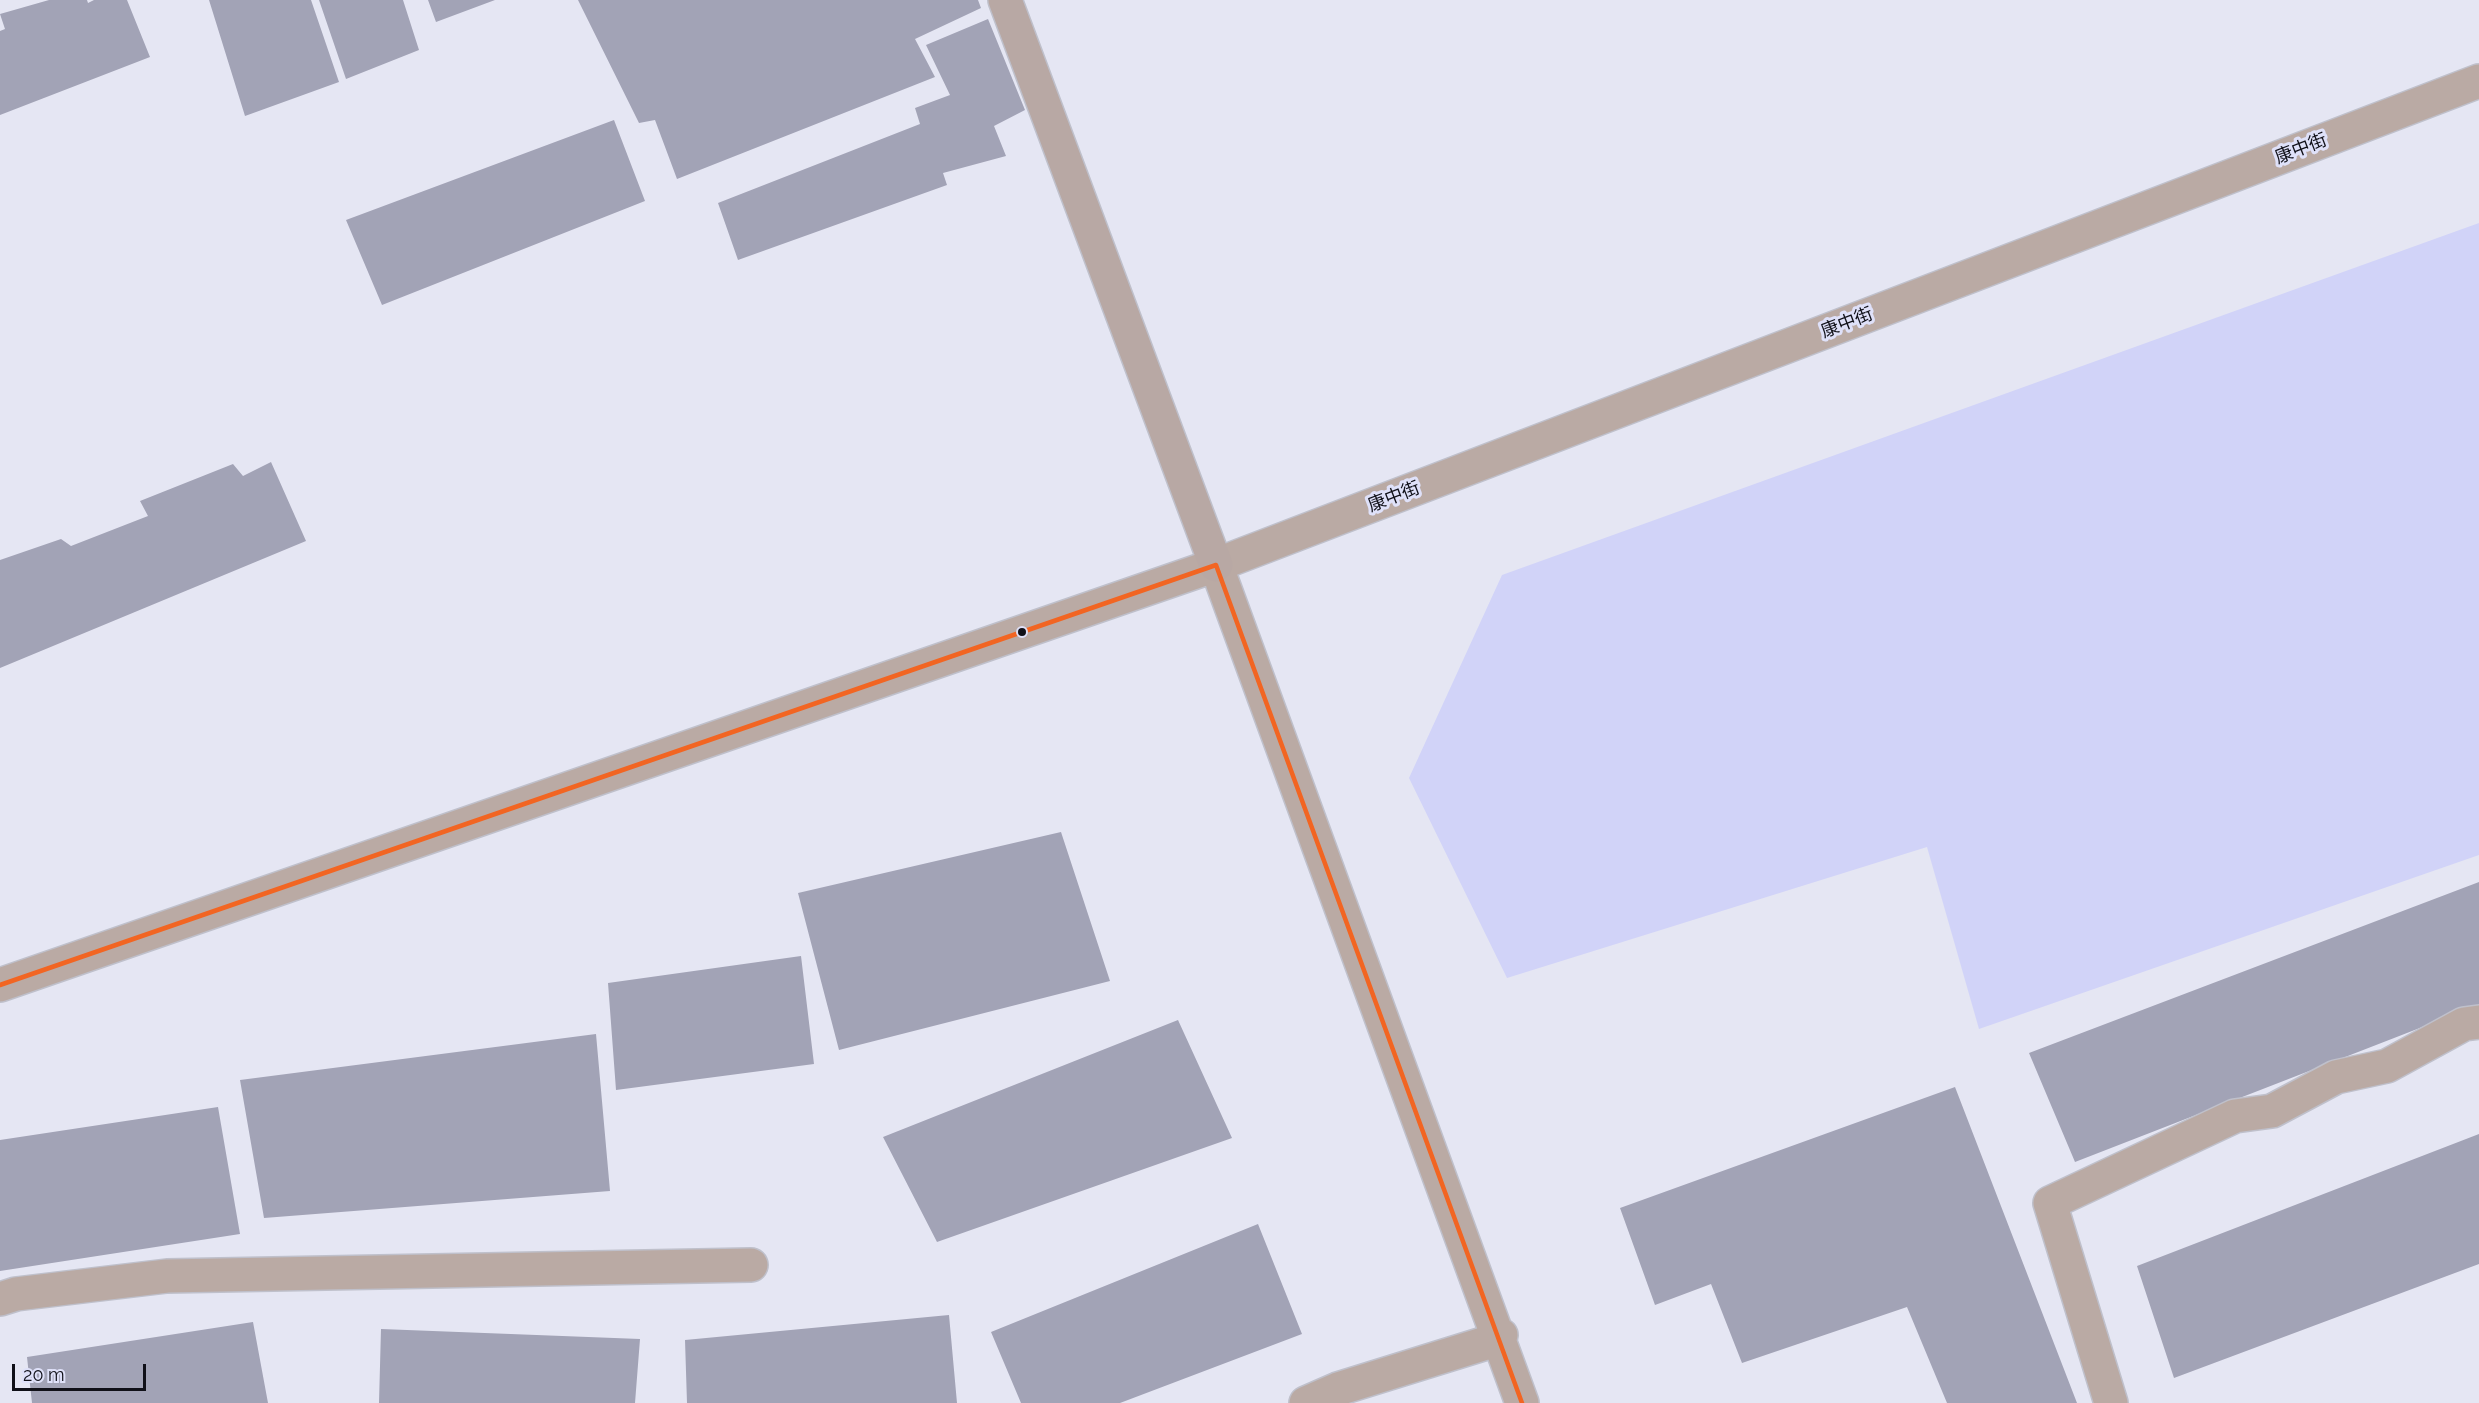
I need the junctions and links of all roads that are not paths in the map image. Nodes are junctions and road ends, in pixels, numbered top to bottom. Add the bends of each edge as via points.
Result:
1 (1005, 0) edge
2 (2479, 81) edge
3 (1216, 565) junction
4 (0, 985) edge
5 (2479, 1022) edge
6 (750, 1265) dead end
7 (0, 1299) edge
8 (1500, 1337) junction
9 (1306, 1403) edge
10 (1522, 1403) edge
11 (2111, 1403) edge

1 - 3 street
2 - 3 street, 康中街
3 - 4 street, 康中街
3 - 8 street
5 - 11 street via 2464,1024 2386,1066 2336,1077 2272,1111 2235,1116 2050,1203
6 - 7 street via 167,1276
8 - 9 street
8 - 10 street

